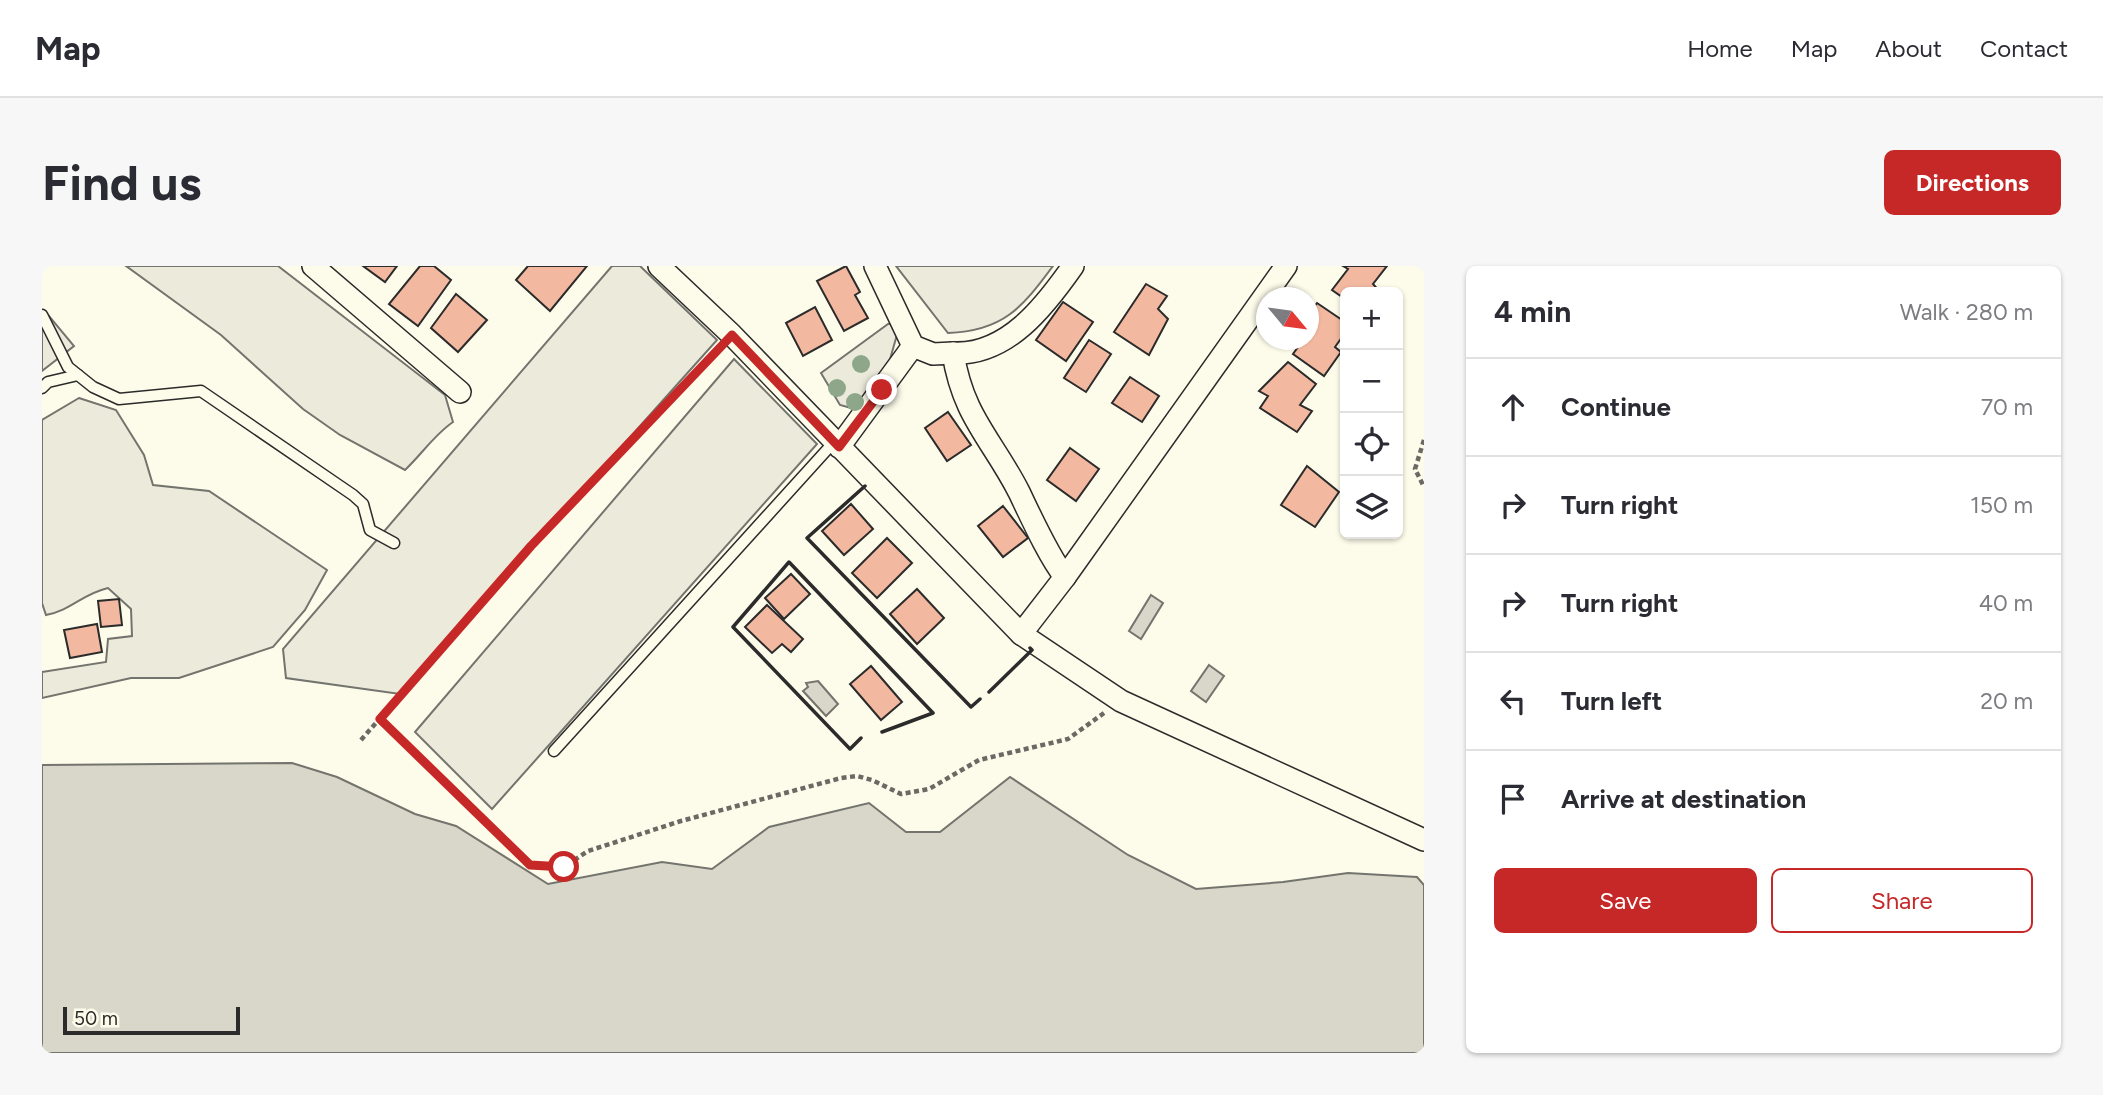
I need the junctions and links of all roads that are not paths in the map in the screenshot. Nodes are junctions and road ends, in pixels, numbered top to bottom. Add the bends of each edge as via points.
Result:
1 (313, 266) edge
2 (659, 266) edge
3 (874, 266) edge
4 (1073, 266) edge
5 (1286, 266) edge
6 (42, 315) edge
7 (913, 346) junction
8 (953, 353) junction
9 (78, 375) junction
10 (42, 388) edge
11 (460, 392) dead end
12 (837, 445) junction
13 (394, 543) dead end
14 (1065, 578) junction
15 (1021, 634) junction
16 (554, 751) dead end
17 (1424, 840) edge

1 - 11 street
2 - 12 street
3 - 7 street
4 - 8 street via 1012,335 995,345
5 - 14 street
6 - 9 lane via 68,367
7 - 8 street via 933,354
7 - 12 street
8 - 14 street via 958,385 975,422
9 - 10 lane via 48,382
9 - 13 lane via 119,399 201,391 353,495 363,504 370,530
12 - 15 street
12 - 16 lane
14 - 15 street
15 - 17 street via 1121,701

